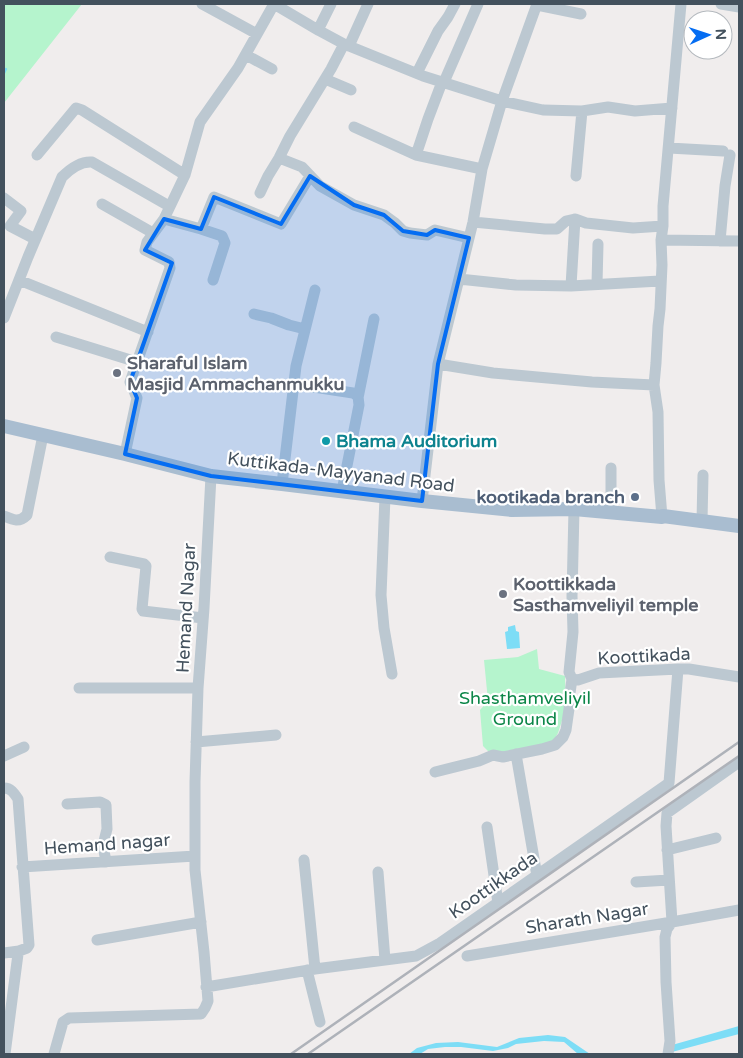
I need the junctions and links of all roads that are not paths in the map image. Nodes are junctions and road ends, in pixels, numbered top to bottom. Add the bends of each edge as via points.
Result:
1 (202, 4) edge
2 (273, 4) edge
3 (331, 4) edge
4 (368, 4) edge
5 (455, 4) edge
6 (478, 4) edge
7 (537, 4) edge
8 (681, 4) edge
9 (721, 4) edge
10 (739, 7) edge
11 (581, 14) dead end
12 (318, 30) junction
13 (256, 34) junction
14 (346, 45) junction
15 (246, 55) junction
16 (272, 69) dead end
17 (417, 73) junction
18 (325, 79) junction
19 (443, 82) junction
20 (351, 90) dead end
21 (502, 100) junction
22 (672, 108) junction
23 (582, 111) junction
24 (354, 127) dead end
25 (669, 148) junction
26 (37, 155) dead end
27 (416, 155) junction
28 (279, 158) junction
29 (482, 169) junction
30 (185, 175) junction
31 (310, 176) junction
32 (576, 176) dead end
33 (260, 193) dead end
34 (4, 198) edge
35 (102, 204) dead end
36 (169, 206) junction
37 (164, 219) junction
38 (575, 220) junction
39 (473, 222) junction
40 (663, 226) junction
41 (200, 229) junction
42 (153, 233) junction
43 (469, 238) junction
44 (35, 239) junction
45 (660, 240) junction
46 (720, 241) junction
47 (739, 241) edge
48 (598, 244) dead end
49 (459, 279) junction
50 (19, 280) junction
51 (213, 280) dead end
52 (660, 281) junction
53 (597, 284) junction
54 (571, 286) junction
55 (315, 290) dead end
56 (254, 314) dead end
57 (4, 318) edge
58 (374, 319) dead end
59 (305, 329) junction
60 (148, 332) junction
61 (56, 337) dead end
62 (137, 362) junction
63 (438, 364) junction
64 (294, 384) junction
65 (654, 385) junction
66 (358, 398) junction
67 (4, 426) edge
68 (43, 435) junction
69 (125, 454) junction
70 (611, 468) dead end
71 (703, 475) dead end
72 (211, 476) junction
73 (282, 484) junction
74 (342, 491) junction
75 (384, 497) junction
76 (422, 501) junction
77 (574, 509) junction
78 (611, 512) junction
79 (4, 516) edge
80 (662, 517) junction
81 (702, 521) junction
82 (739, 526) edge
83 (110, 557) dead end
84 (203, 618) junction
85 (678, 669) junction
86 (392, 674) dead end
87 (739, 677) edge
88 (572, 679) junction
89 (79, 688) dead end
90 (198, 688) junction
91 (276, 735) dead end
92 (196, 742) junction
93 (24, 747) dead end
94 (516, 754) junction
95 (4, 756) edge
96 (739, 762) edge
97 (435, 772) dead end
98 (4, 788) edge
99 (67, 804) dead end
100 (487, 827) dead end
101 (716, 838) dead end
102 (667, 850) junction
103 (195, 856) junction
104 (304, 860) dead end
105 (106, 862) junction
106 (22, 868) junction
107 (378, 872) dead end
108 (537, 876) junction
109 (669, 880) junction
110 (636, 882) dead end
111 (498, 903) junction
112 (739, 910) edge
113 (201, 922) junction
114 (672, 922) junction
115 (97, 940) dead end
116 (19, 951) junction
117 (4, 953) edge
118 (467, 956) dead end
119 (384, 960) junction
120 (311, 969) junction
121 (206, 987) junction
122 (320, 1022) dead end
123 (5, 1054) edge
124 (54, 1054) edge
125 (668, 1054) edge

1 - 13 street
2 - 12 street
2 - 13 street
3 - 12 street
4 - 14 street
5 - 17 street
6 - 19 street
7 - 11 street
7 - 21 street
8 - 22 street
9 - 10 street
12 - 14 street
13 - 15 street
14 - 17 street
14 - 18 street
15 - 16 street
15 - 30 street via 200,122
17 - 19 street
18 - 20 street
18 - 28 street
19 - 21 street
19 - 27 street
21 - 23 street via 543,110
21 - 29 street
22 - 23 street via 635,111 608,107
22 - 25 street
23 - 32 street
24 - 27 street
25 - 40 street
25 - 46 street via 726,153
26 - 30 street via 76,108
27 - 29 street
28 - 31 street via 302,167
28 - 33 street
29 - 39 street
30 - 36 street
31 - 41 street via 281,224 214,197
31 - 43 street via 320,186 354,205 384,214 403,231 427,235 435,230
34 - 44 street via 21,210 10,226
35 - 42 street
36 - 37 street
36 - 44 street via 97,164 81,163 62,177
37 - 41 street
37 - 42 street
38 - 39 street via 566,221 557,229
38 - 40 street via 633,228
38 - 54 street
39 - 43 street
40 - 45 street
41 - 51 street via 222,236 225,243
42 - 60 street via 145,250 169,262 170,268
43 - 49 street
44 - 50 street
45 - 46 street
45 - 52 street
46 - 47 street
48 - 53 street
49 - 54 street
49 - 63 street
50 - 57 street
50 - 60 street
52 - 53 street
52 - 65 street
53 - 54 street
55 - 59 street
56 - 59 street
58 - 66 street
59 - 64 street
60 - 62 street
61 - 62 street
62 - 69 street via 130,382 138,398
63 - 65 street via 503,374
63 - 76 street
64 - 66 street via 353,393
64 - 73 street
65 - 80 street
66 - 74 street
67 - 68 main road, Kuttikada-Mayyanad Road
68 - 69 main road, Kuttikada-Mayyanad Road
68 - 79 street via 27,515 16,521
69 - 72 main road, Kuttikada-Mayyanad Road
70 - 78 street
71 - 81 street
72 - 73 main road, Kuttikada-Mayyanad Road
72 - 84 street, Hemand Nagar
73 - 74 main road, Kuttikada-Mayyanad Road
74 - 75 main road, Kuttikada-Mayyanad Road
75 - 76 main road, Kuttikada-Mayyanad Road
75 - 86 street via 381,595
76 - 77 main road, Kuttikada-Mayyanad Road via 512,510
77 - 78 main road, Kuttikada-Mayyanad Road
77 - 88 street, Koottikada
78 - 80 main road, Kuttikada-Mayyanad Road
80 - 81 main road, Kuttikada-Mayyanad Road
81 - 82 main road, Kuttikada-Mayyanad Road
83 - 84 street via 146,566 143,611
84 - 90 street, Hemand Nagar
85 - 87 street, Koottikada
85 - 88 street, Koottikada via 599,673
85 - 108 street, Koottikkada via 669,783
88 - 94 street via 563,737 555,745
89 - 90 street
90 - 92 street, Hemand Nagar
91 - 92 street
92 - 103 street, Hemand Nagar
93 - 95 street
94 - 97 street via 493,755
94 - 108 street
96 - 102 street, Sharath Nagar via 668,813
98 - 106 street via 13,791 18,799
99 - 105 street, Hemand Nagar via 100,802 106,805 107,828 103,845
100 - 111 street
101 - 102 street
102 - 109 street, Sharath Nagar
103 - 105 street, Hemand nagar
103 - 113 street, Hemand Nagar
104 - 120 street
105 - 106 street, Hemand nagar
106 - 116 street via 29,946
107 - 119 street
108 - 111 street, Koottikkada
109 - 110 street, Sharath Nagar
109 - 114 street, Sharath Nagar
111 - 119 street, Koottikkada via 419,955
112 - 114 street
113 - 115 street
113 - 121 street, Hemand Nagar
114 - 118 street, Sharath Nagar
114 - 125 street via 665,937
116 - 117 street
116 - 123 street
119 - 120 street, Koottikkada
120 - 121 street, Koottikkada
120 - 122 street
121 - 124 street, Hemand Nagar via 208,1001 201,1014 69,1018 63,1022

